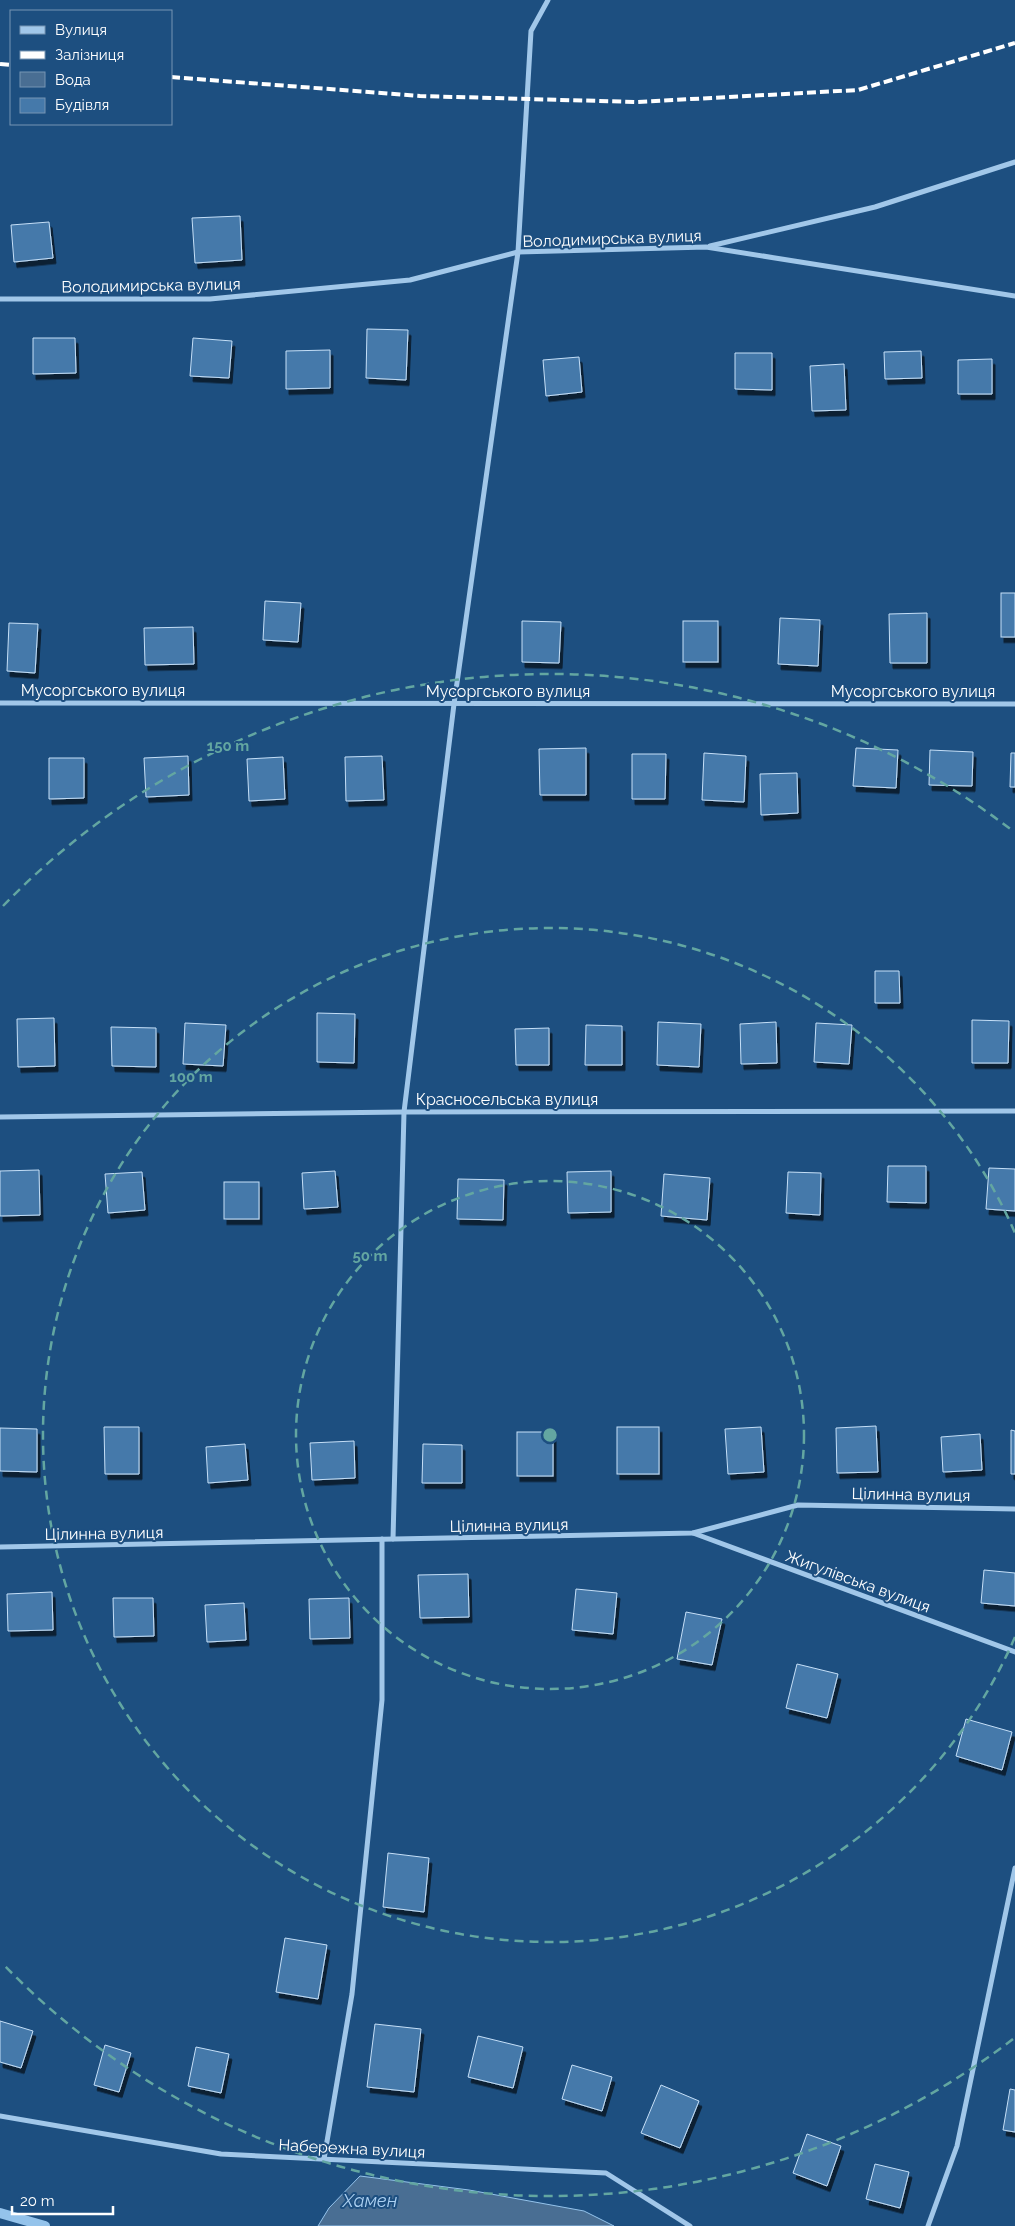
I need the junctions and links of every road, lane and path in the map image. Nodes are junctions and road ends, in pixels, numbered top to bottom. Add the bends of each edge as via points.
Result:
1 (548, 0) edge
2 (1015, 162) edge
3 (706, 247) junction
4 (518, 252) junction
5 (1015, 296) edge
6 (0, 299) edge
7 (0, 703) edge
8 (454, 704) junction
9 (1015, 704) edge
10 (1015, 1111) edge
11 (404, 1112) junction
12 (0, 1117) edge
13 (1015, 1508) edge
14 (692, 1533) junction
15 (382, 1539) junction
16 (393, 1540) junction
17 (0, 1547) edge
18 (1015, 1652) edge
19 (1015, 1868) edge
20 (0, 2116) edge
21 (324, 2159) junction
22 (690, 2226) edge
23 (928, 2226) edge

1 - 4 street via 531,31
2 - 3 street via 875,207
3 - 4 street, Володимирська вулиця
3 - 5 street, Володимирська вулиця
4 - 6 street, Володимирська вулиця via 410,280 210,299
4 - 8 street
7 - 8 street, Мусоргського вулиця
8 - 9 street, Мусоргського вулиця
8 - 11 street
10 - 11 street, Красносельська вулиця
11 - 12 street, Красносельська вулиця
11 - 16 street
13 - 14 street, Цілинна вулиця via 798,1505
14 - 16 street, Цілинна вулиця
14 - 18 street, Жигулівська вулиця
15 - 16 street, Цілинна вулиця
15 - 17 street, Цілинна вулиця
15 - 21 street via 382,1700 352,1994
19 - 23 street via 958,2146
20 - 21 street, Набережна вулиця via 221,2154
21 - 22 street, Набережна вулиця via 606,2173

